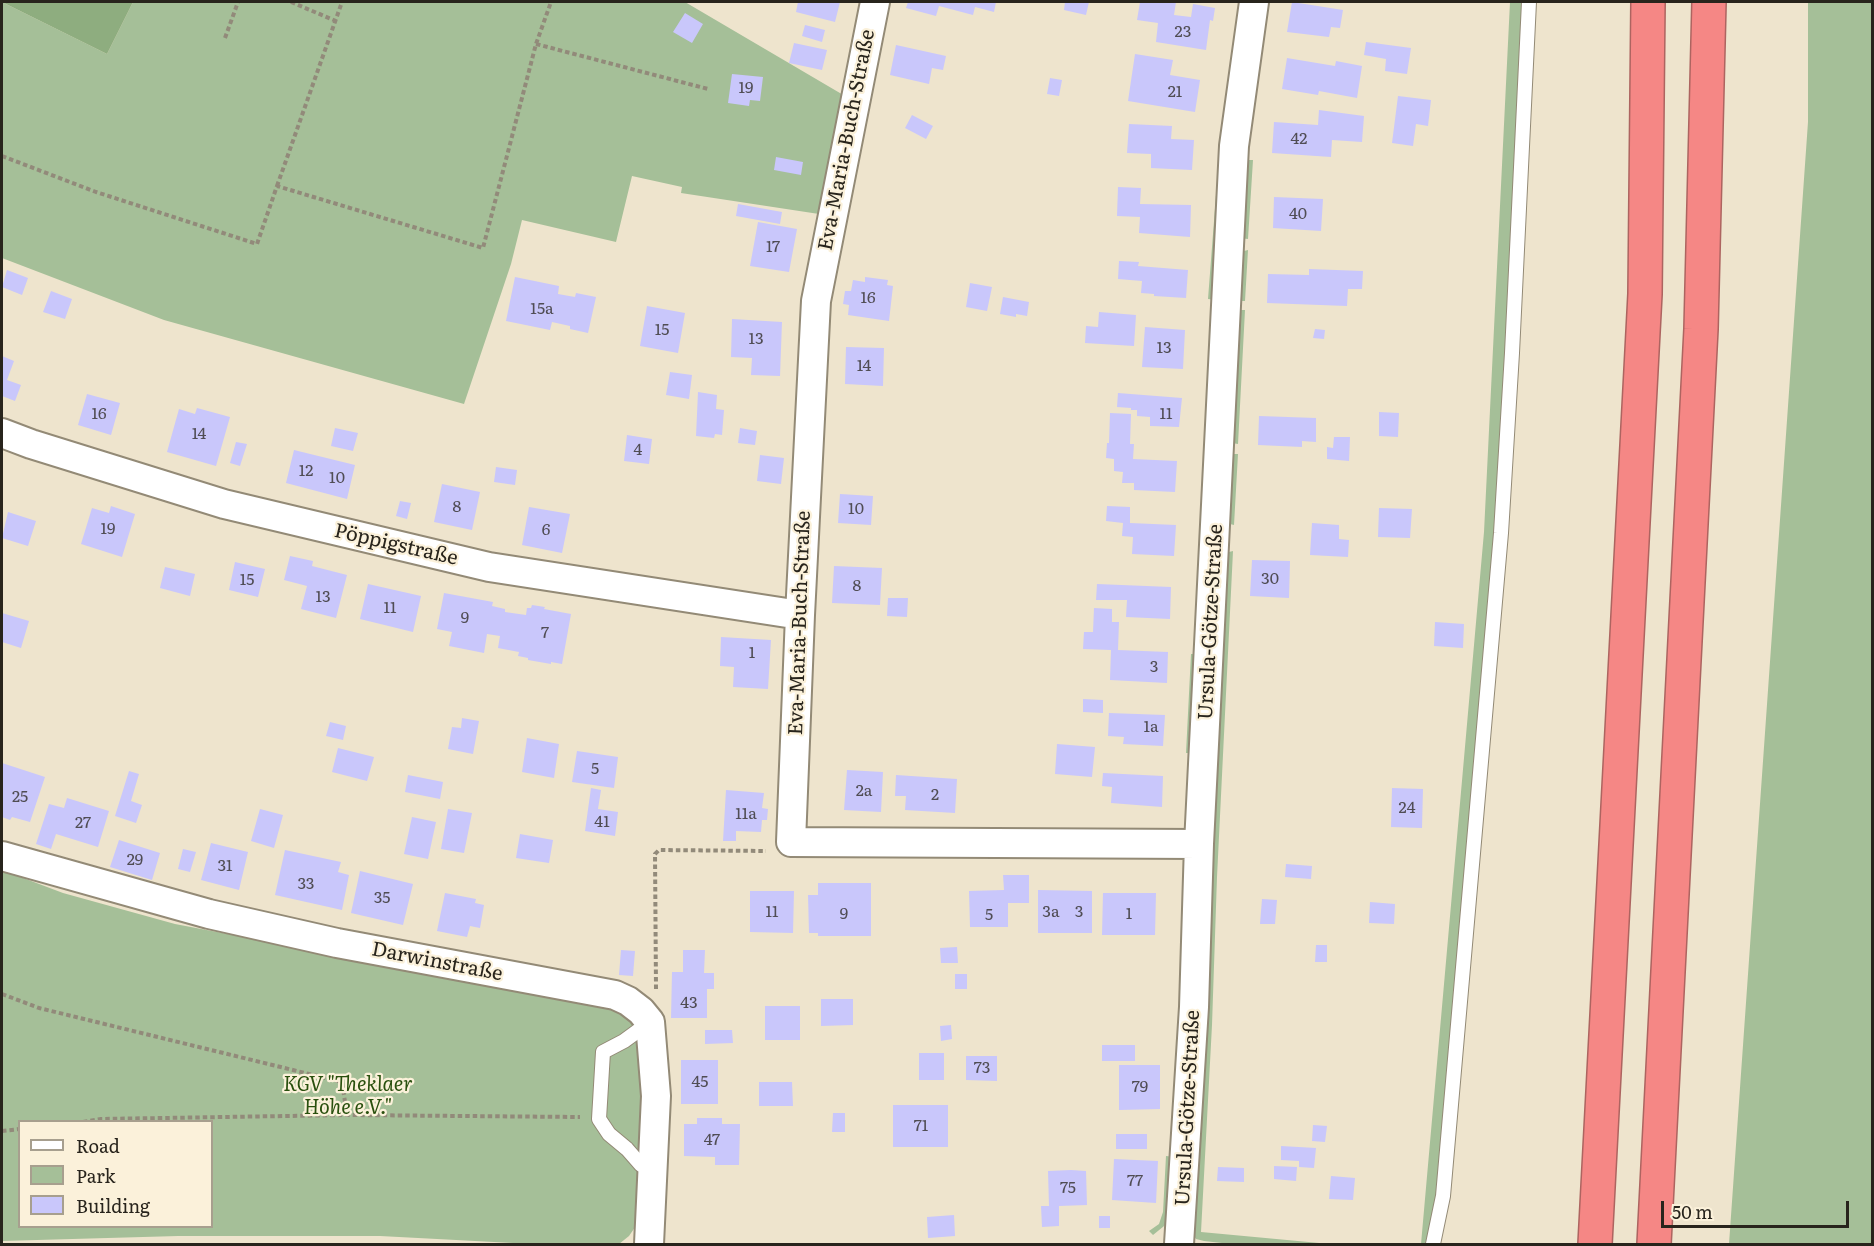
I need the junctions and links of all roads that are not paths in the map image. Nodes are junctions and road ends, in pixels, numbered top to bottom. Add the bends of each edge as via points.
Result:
1 (875, 2) edge
2 (1254, 2) edge
3 (1529, 2) edge
4 (1648, 2) edge
5 (1709, 2) edge
6 (2, 433) edge
7 (800, 615) junction
8 (1199, 844) junction
9 (2, 856) edge
10 (645, 1016) junction
11 (654, 1167) junction
12 (649, 1245) edge
13 (1179, 1245) edge
14 (1433, 1245) edge
15 (1595, 1245) edge
16 (1654, 1245) edge

1 - 7 street, Eva-Maria-Buch-Straße via 816,301
2 - 8 street, Ursula-Götze-Straße via 1234,146
3 - 14 lane via 1501,533 1443,1196
4 - 15 highway via 1645,294
5 - 16 highway via 1701,329
6 - 7 street, Pöppigstraße via 224,504 489,567
7 - 8 street, Eva-Maria-Buch-Straße via 791,842
8 - 13 street, Ursula-Götze-Straße via 1194,1007
9 - 10 street, Darwinstraße via 209,914 337,943 615,995
10 - 11 street via 656,1096
10 - 11 lane via 624,1041 603,1052 598,1119 641,1165
11 - 12 street

